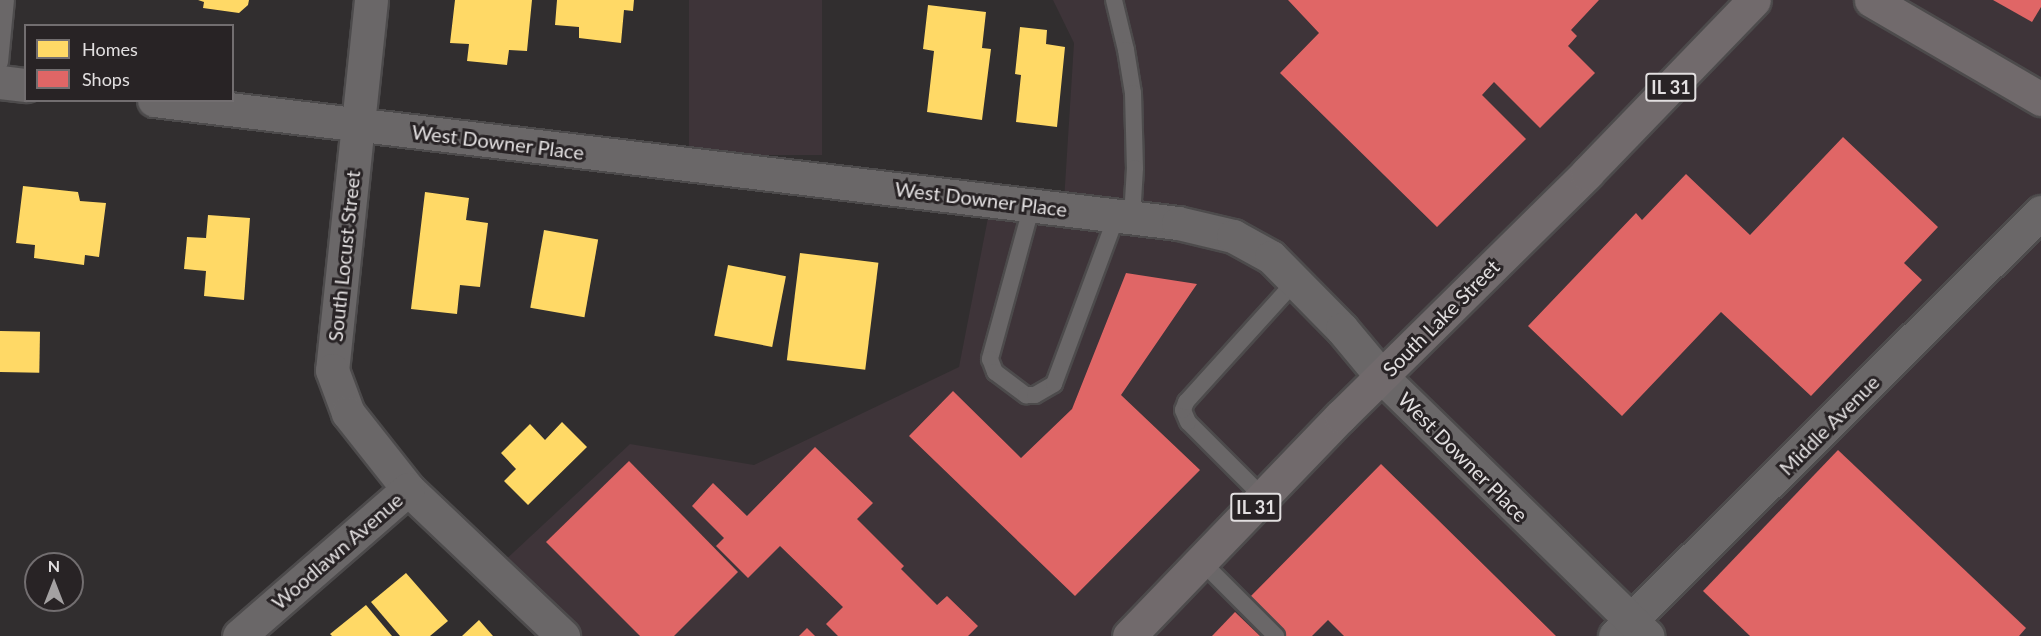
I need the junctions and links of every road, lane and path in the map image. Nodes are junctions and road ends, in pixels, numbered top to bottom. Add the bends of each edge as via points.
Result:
1 (6, 0) edge
2 (371, 0) edge
3 (1114, 0) edge
4 (1754, 0) edge
5 (1871, 0) edge
6 (0, 62) edge
7 (0, 82) edge
8 (24, 86) edge
9 (2041, 99) edge
10 (171, 102) edge
11 (357, 124) junction
12 (1032, 205) junction
13 (2041, 212) edge
14 (1124, 216) junction
15 (1294, 283) junction
16 (1382, 377) junction
17 (408, 489) junction
18 (1264, 498) junction
19 (1202, 562) junction
20 (1631, 631) edge
21 (239, 636) edge
22 (563, 636) edge
23 (1129, 636) edge
24 (1276, 636) edge

1 - 6 lane
2 - 11 street, South Locust Street
3 - 14 lane via 1133,93 1135,168
4 - 16 main road, South Lake Street / IL 31
5 - 9 main road
7 - 8 street
10 - 11 street, West Downer Place
11 - 12 street, West Downer Place
11 - 17 street, South Locust Street via 332,370 348,413
12 - 14 street, West Downer Place
12 - 14 lane via 990,359 995,372 1026,395 1041,393 1054,384
13 - 20 street, Middle Avenue
14 - 15 street, West Downer Place via 1233,236 1271,257
15 - 16 street, West Downer Place via 1342,329
15 - 18 lane via 1186,402 1183,410 1188,422
16 - 18 main road, South Lake Street / IL 31
16 - 20 street, West Downer Place
17 - 21 street, Woodlawn Avenue
17 - 22 street, South Locust Street
18 - 19 main road, South Lake Street / IL 31
19 - 23 main road, South Lake Street / IL 31
19 - 24 lane

